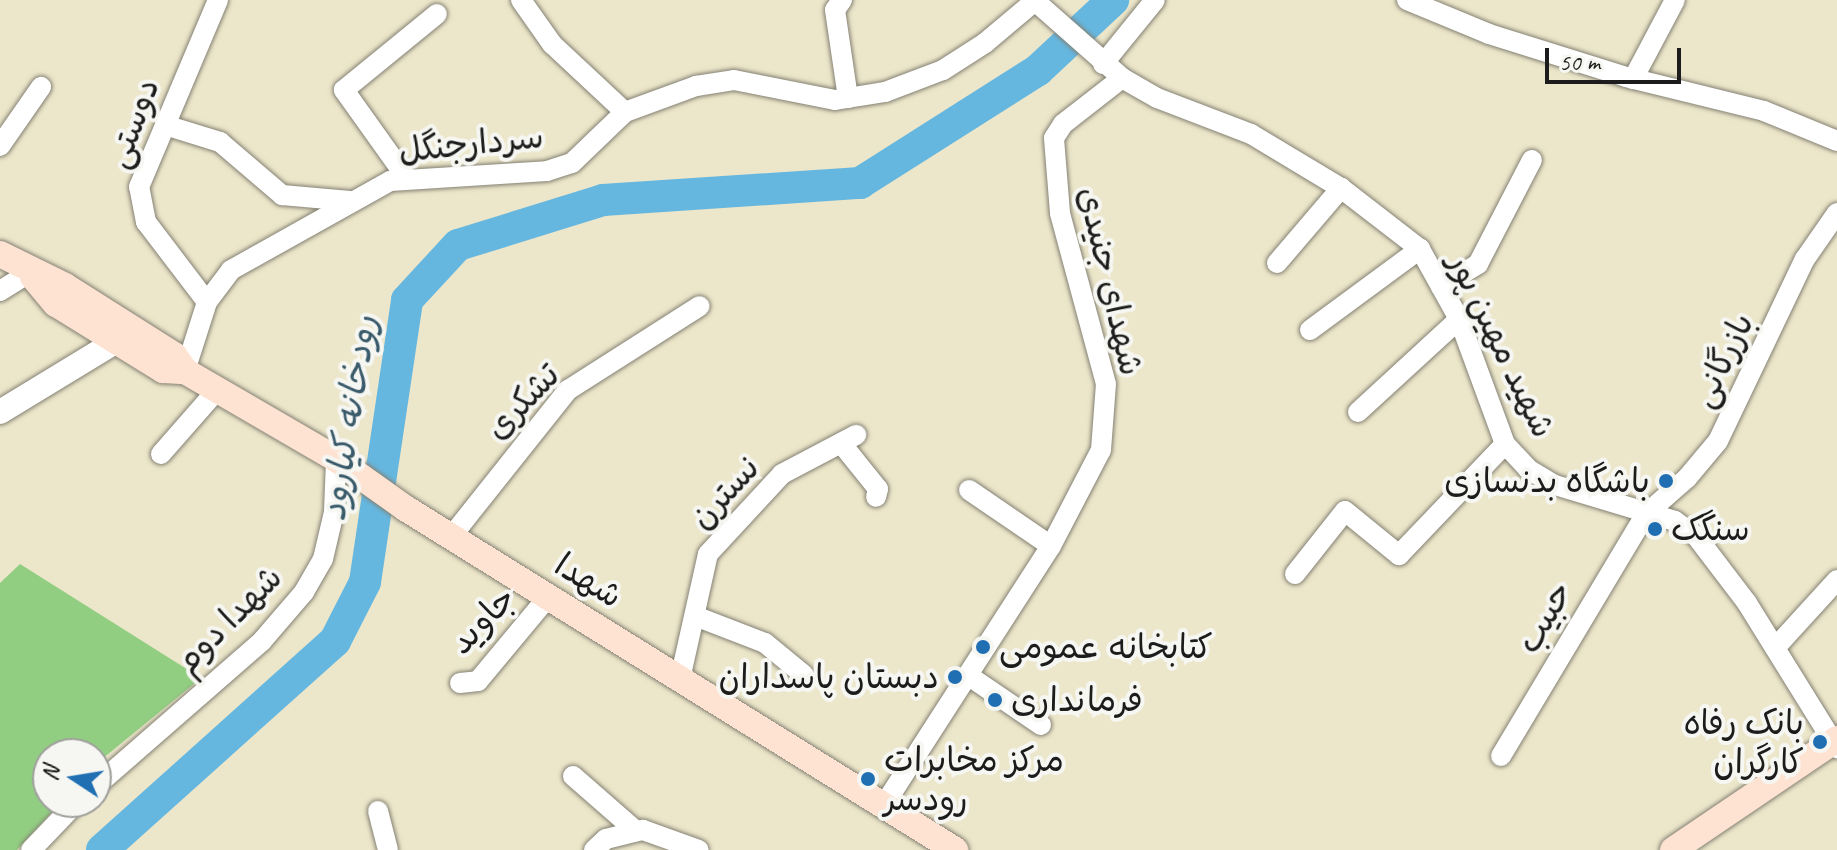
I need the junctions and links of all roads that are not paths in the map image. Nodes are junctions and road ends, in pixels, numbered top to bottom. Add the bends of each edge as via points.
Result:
1 (218, 0) edge
2 (521, 0) edge
3 (842, 0) edge
4 (1036, 0) edge
5 (1155, 0) edge
6 (1675, 0) edge
7 (1416, 2) edge
8 (437, 14) dead end
9 (1098, 59) junction
10 (1122, 78) junction
11 (1633, 79) junction
12 (41, 87) dead end
13 (848, 98) junction
14 (625, 112) junction
15 (165, 125) junction
16 (1837, 141) edge
17 (0, 146) edge
18 (1532, 160) dead end
19 (406, 177) junction
20 (1341, 188) junction
21 (350, 201) junction
22 (1836, 211) edge
23 (1420, 249) junction
24 (0, 254) edge
25 (1277, 263) dead end
26 (29, 273) junction
27 (1441, 287) junction
28 (0, 291) edge
29 (207, 302) junction
30 (700, 306) dead end
31 (1459, 319) junction
32 (1310, 330) dead end
33 (117, 341) junction
34 (185, 371) junction
35 (217, 390) junction
36 (0, 412) edge
37 (1358, 412) dead end
38 (1505, 444) junction
39 (161, 454) dead end
40 (336, 459) junction
41 (969, 490) dead end
42 (876, 497) dead end
43 (1646, 514) junction
44 (451, 537) junction
45 (1051, 546) junction
46 (1295, 574) dead end
47 (1837, 580) edge
48 (548, 597) junction
49 (695, 616) junction
50 (1775, 648) junction
51 (804, 675) dead end
52 (969, 676) junction
53 (680, 679) junction
54 (460, 683) dead end
55 (1041, 725) dead end
56 (1836, 743) edge
57 (1501, 756) dead end
58 (112, 772) edge
59 (573, 776) dead end
60 (884, 805) junction
61 (378, 811) dead end
62 (62, 818) edge
63 (636, 831) junction
64 (31, 850) edge
65 (388, 850) edge
66 (594, 850) edge
67 (699, 850) edge
68 (955, 850) edge
69 (1673, 850) edge

1 - 15 street, دوستی
2 - 14 street via 552,44
3 - 13 street via 835,10
4 - 9 street, شهید مهین پور
4 - 13 street, سردارجنگل via 943,70 885,92
5 - 9 street
6 - 11 street
7 - 11 street via 1489,34
8 - 19 street via 344,90
9 - 10 street, شهید مهین پور
10 - 20 street, شهید مهین پور via 1157,98 1251,134
10 - 45 street, شهدای جنیدی via 1063,124 1054,138 1060,213 1106,384 1101,450
11 - 16 street via 1764,111
12 - 17 street
13 - 14 street, سردارجنگل via 734,80 696,86
14 - 19 street, سردارجنگل via 572,163 547,171
15 - 21 street via 220,142 282,195
15 - 29 street, دوستی via 139,187 140,207
18 - 27 street via 1478,264
19 - 21 street, سردارجنگل
20 - 23 street, شهید مهین پور
20 - 25 street
21 - 29 street, سردارجنگل via 231,270
22 - 43 street, بازرگانی via 1805,259 1718,441
23 - 27 street, شهید مهین پور
23 - 32 street
24 - 26 main road, شهدا
26 - 28 street
26 - 33 main road, شهدا via 56,304
26 - 34 main road, شهدا via 65,286 174,355
27 - 31 street, شهید مهین پور
29 - 34 street, سردارجنگل
30 - 44 street, تشکری via 568,390
31 - 37 street
31 - 38 street, شهید مهین پور
33 - 34 main road, شهدا via 163,370
33 - 36 street
34 - 35 main road, شهدا
35 - 39 street
35 - 40 main road, شهدا
38 - 43 street, شهید مهین پور via 1528,469 1555,485
38 - 46 street via 1399,555 1345,511
40 - 44 main road, شهدا
40 - 58 street, شهدا دوم via 327,543 304,592 262,641
41 - 45 street
42 - 49 street, نسترن via 878,489 848,439 782,474 708,554
43 - 50 street, شهید مهین پور via 1686,527 1705,545
43 - 57 street, حبیب
44 - 48 main road, شهدا
45 - 52 street, شهدای جنیدی
47 - 50 street
48 - 53 main road, شهدا
48 - 54 street, جاوید via 478,681
49 - 51 street via 765,643
49 - 53 street, نسترن
50 - 56 street, شهید مهین پور
52 - 55 street
52 - 60 street, شهدای جنیدی
53 - 60 main road, شهدا
56 - 69 main road
59 - 63 street
60 - 68 main road, شهدا
61 - 65 street
62 - 64 street
63 - 66 street via 606,839
63 - 67 street

